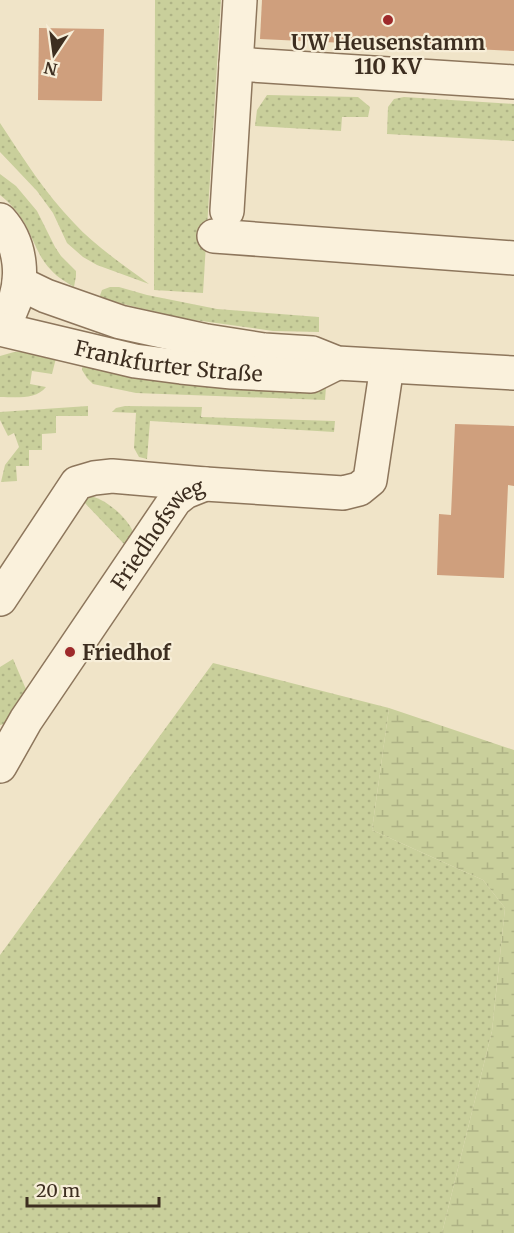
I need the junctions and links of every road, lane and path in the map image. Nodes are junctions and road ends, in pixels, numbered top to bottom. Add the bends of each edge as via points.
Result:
1 (240, 0) edge
2 (236, 64) junction
3 (514, 82) edge
4 (0, 220) edge
5 (514, 258) edge
6 (20, 283) junction
7 (0, 327) edge
8 (337, 363) junction
9 (387, 366) junction
10 (514, 373) edge
11 (205, 484) junction
12 (0, 599) edge
13 (10, 734) edge
14 (0, 766) edge

1 - 2 street
2 - 3 street
2 - 5 street via 221,224
4 - 6 street, Frankfurter Straße via 14,242
6 - 7 street, Frankfurter Straße
6 - 8 street, Frankfurter Straße via 120,322 207,341 312,353
7 - 8 street, Frankfurter Straße via 135,361 181,367 311,376
8 - 9 street, Frankfurter Straße
9 - 10 street, Frankfurter Straße
9 - 11 street, Friedhofsweg via 369,480 359,489 343,493
11 - 12 street via 112,476 77,483
11 - 13 street, Friedhofsweg via 175,500
13 - 14 street, Friedhofsweg

